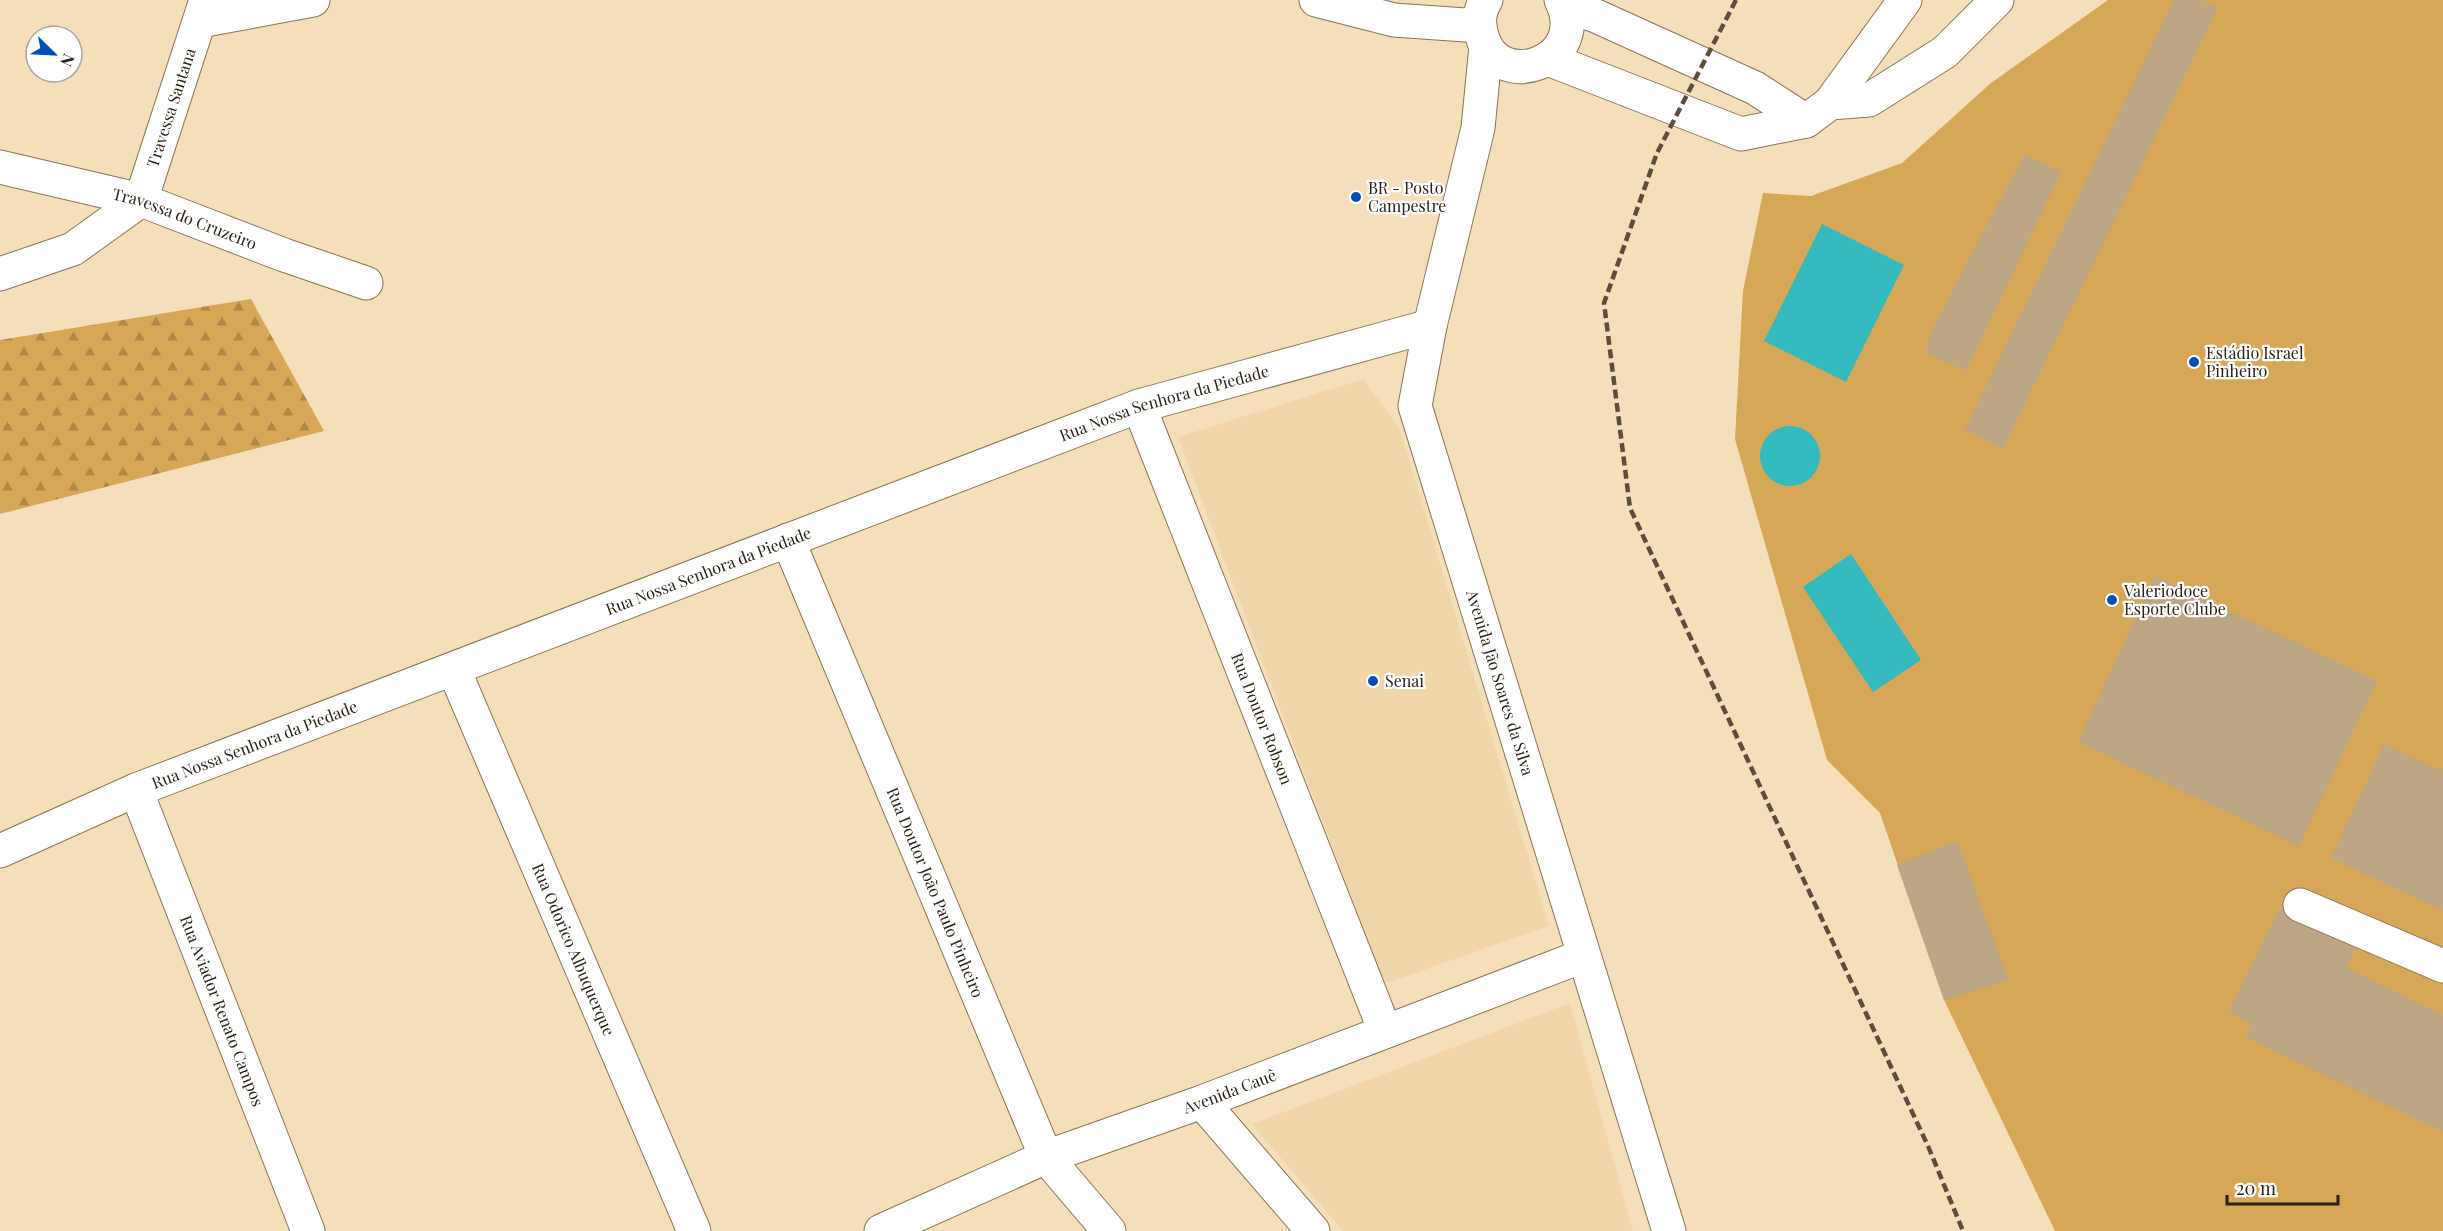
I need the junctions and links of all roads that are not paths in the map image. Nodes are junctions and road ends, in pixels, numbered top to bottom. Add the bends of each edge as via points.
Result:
1 (313, 0) edge
2 (1316, 0) edge
3 (1905, 0) edge
4 (1997, 0) edge
5 (1563, 2) edge
6 (203, 10) edge
7 (1484, 24) edge
8 (1536, 63) junction
9 (1818, 112) junction
10 (1478, 128) junction
11 (0, 167) edge
12 (141, 200) junction
13 (0, 274) edge
14 (366, 283) dead end
15 (1430, 326) junction
16 (1139, 406) junction
17 (788, 540) junction
18 (454, 670) junction
19 (136, 790) junction
20 (0, 851) edge
21 (2300, 905) dead end
22 (1583, 956) junction
23 (2443, 966) edge
24 (1385, 1031) junction
25 (1202, 1102) junction
26 (1046, 1157) junction
27 (308, 1231) edge
28 (694, 1231) edge
29 (881, 1231) edge
30 (1109, 1231) edge
31 (1314, 1231) edge
32 (1669, 1231) edge

1 - 6 street
2 - 7 street via 1394,20
3 - 9 street
4 - 9 street via 1945,52 1869,100
5 - 8 street via 1568,20 1566,35 1559,49
5 - 9 street
6 - 12 street, Travessa Santana
7 - 8 street via 1499,60
7 - 10 street
8 - 9 street via 1741,134
8 - 10 street
10 - 15 street, Avenida Jão Soares da Silva
11 - 12 street, Travessa do Cruzeiro
12 - 13 street via 73,249
12 - 14 street, Travessa do Cruzeiro
15 - 16 street, Rua Nossa Senhora da Piedade
15 - 22 street, Avenida Jão Soares da Silva via 1415,406
16 - 17 street, Rua Nossa Senhora da Piedade
16 - 24 street, Rua Doutor Robson
17 - 18 street, Rua Nossa Senhora da Piedade
17 - 26 street, Rua Doutor João Paulo Pinheiro
18 - 19 street, Rua Nossa Senhora da Piedade
18 - 28 street, Rua Odorico Albuquerque
19 - 20 street, Rua Nossa Senhora da Piedade
19 - 27 street, Rua Aviador Renato Campos
21 - 23 street
22 - 24 street, Avenida Cauê
22 - 32 street, Avenida Jão Soares da Silva
24 - 25 street, Avenida Cauê
25 - 26 street, Avenida Cauê
25 - 31 street
26 - 29 street, Avenida Cauê
26 - 30 street, Rua Doutor João Paulo Pinheiro

